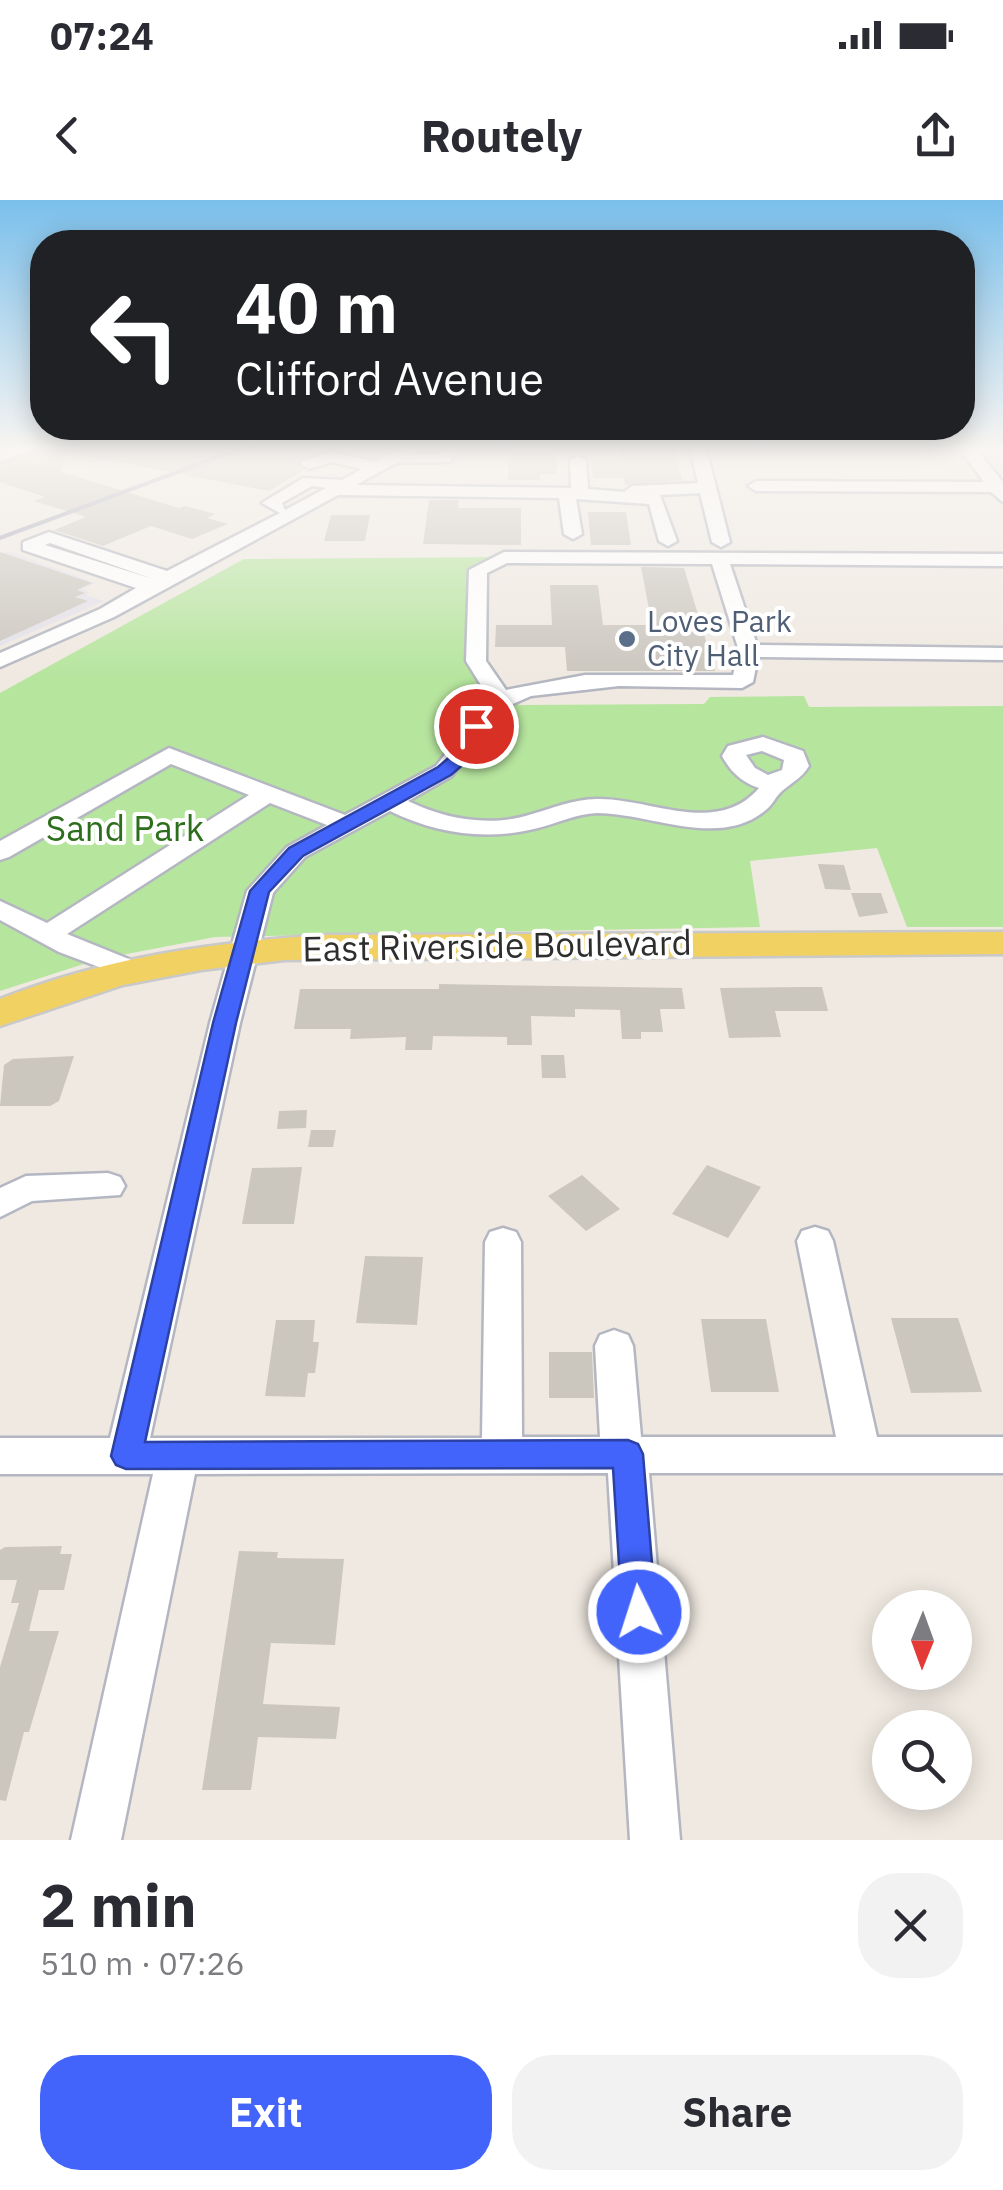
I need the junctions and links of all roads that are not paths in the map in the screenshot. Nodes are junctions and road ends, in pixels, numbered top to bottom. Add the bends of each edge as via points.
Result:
1 (272, 525) edge
2 (573, 525) edge
3 (663, 525) edge
4 (715, 525) edge
5 (573, 534) dead end
6 (668, 540) dead end
7 (721, 551) junction
8 (1003, 560) edge
9 (160, 583) junction
10 (749, 651) junction
11 (1003, 654) edge
12 (0, 661) edge
13 (501, 699) junction
14 (775, 784) dead end
15 (269, 793) junction
16 (392, 802) junction
17 (349, 826) junction
18 (0, 852) edge
19 (0, 909) edge
20 (58, 940) junction
21 (1003, 943) edge
22 (242, 951) junction
23 (131, 970) junction
24 (60, 990) junction
25 (0, 1012) edge
26 (108, 1186) dead end
27 (0, 1204) edge
28 (815, 1241) dead end
29 (503, 1242) dead end
30 (614, 1346) dead end
31 (178, 1454) junction
32 (502, 1454) junction
33 (625, 1454) junction
34 (860, 1454) junction
35 (1003, 1455) edge
36 (0, 1456) edge
37 (126, 1456) junction
38 (96, 1840) edge
39 (654, 1840) edge

1 - 9 street
2 - 5 street
3 - 6 street
4 - 7 street
7 - 8 street
7 - 10 street
7 - 13 street via 504,557 478,570 476,661
9 - 9 street via 29,546 50,538
9 - 12 street
10 - 11 street
10 - 13 street via 742,682 573,682
13 - 16 street via 460,757
14 - 16 street via 742,815 704,820 599,806 481,828 433,820
15 - 17 street
15 - 18 street via 169,754
15 - 20 street
16 - 17 street
17 - 22 street via 296,852 260,891
19 - 20 street
20 - 23 street
20 - 24 street
21 - 22 main road, East Riverside Boulevard
22 - 23 main road, East Riverside Boulevard
22 - 37 street
23 - 24 main road, East Riverside Boulevard
24 - 25 main road, East Riverside Boulevard
26 - 27 street via 26,1189
28 - 34 street
29 - 32 street
30 - 33 street
31 - 32 street
31 - 37 street
31 - 38 street
32 - 33 street
33 - 34 street
33 - 39 street
34 - 35 street
36 - 37 street

